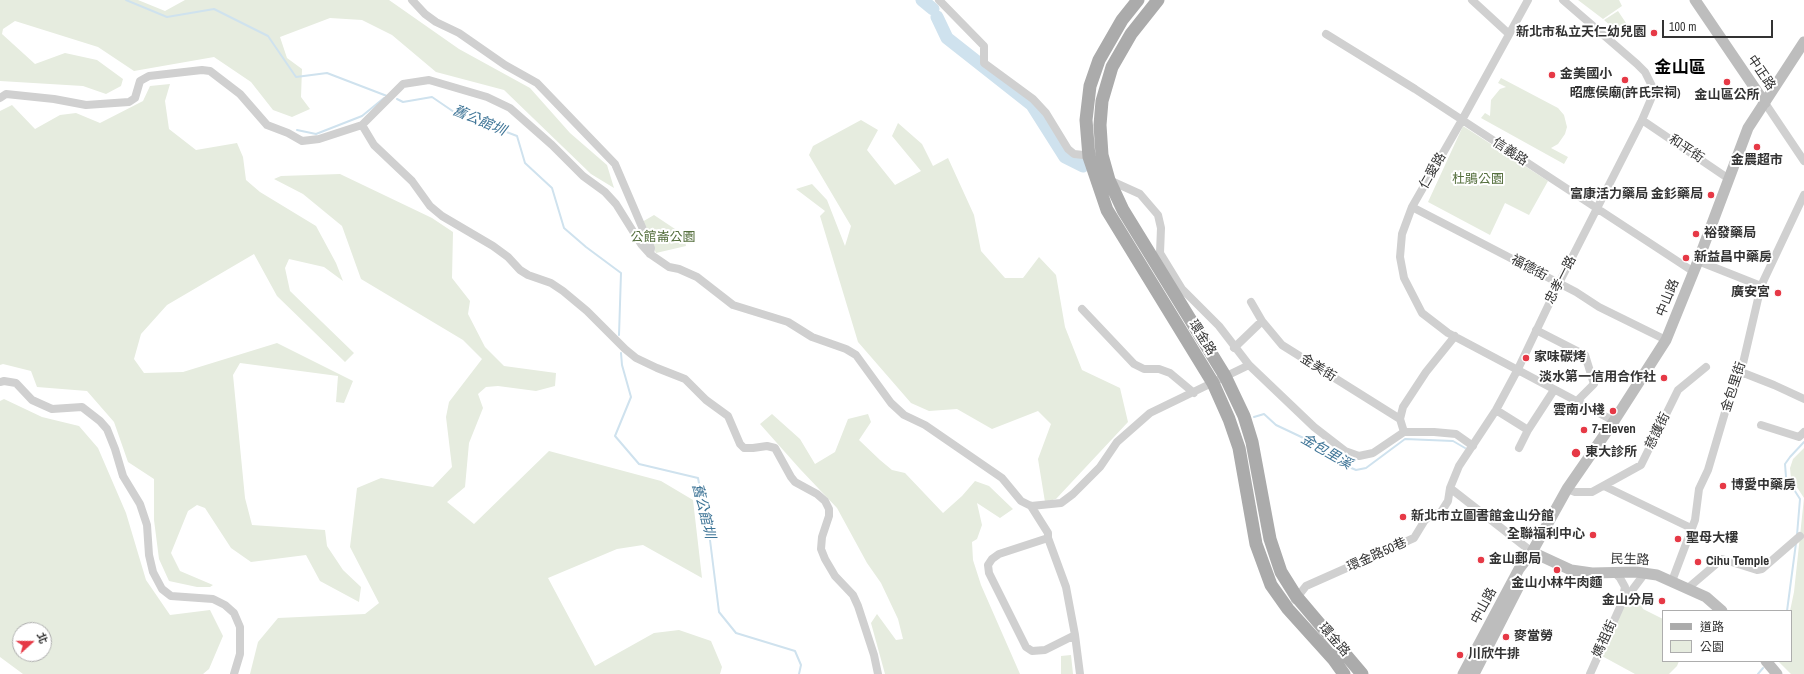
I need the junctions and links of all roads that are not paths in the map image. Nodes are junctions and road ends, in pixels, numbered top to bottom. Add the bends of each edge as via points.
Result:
1 (412, 0) edge
2 (939, 0) edge
3 (1138, 0) edge
4 (1158, 0) edge
5 (1472, 0) edge
6 (1528, 0) edge
7 (1563, 0) edge
8 (1697, 1) edge
9 (1326, 34) dead end
10 (1509, 34) junction
11 (1804, 42) edge
12 (0, 98) edge
13 (1765, 103) junction
14 (1462, 120) junction
15 (1642, 120) junction
16 (362, 125) junction
17 (1096, 156) junction
18 (1804, 161) edge
19 (1729, 179) junction
20 (1109, 180) junction
21 (1804, 195) edge
22 (1412, 207) junction
23 (1597, 209) junction
24 (650, 254) junction
25 (1698, 261) junction
26 (1694, 272) junction
27 (1559, 283) junction
28 (1760, 286) junction
29 (1251, 302) dead end
30 (1082, 309) dead end
31 (1262, 321) junction
32 (1536, 330) junction
33 (1455, 336) junction
34 (1666, 340) junction
35 (1234, 348) junction
36 (1249, 365) junction
37 (1706, 367) dead end
38 (1518, 369) junction
39 (1741, 372) junction
40 (1225, 376) junction
41 (0, 382) edge
42 (1213, 383) junction
43 (1554, 390) junction
44 (1194, 393) junction
45 (1804, 399) edge
46 (1576, 402) junction
47 (1496, 410) junction
48 (1400, 419) junction
49 (1614, 421) junction
50 (1761, 425) dead end
51 (1528, 430) junction
52 (1404, 432) junction
53 (1804, 432) edge
54 (1473, 446) junction
55 (1519, 448) dead end
56 (1604, 486) junction
57 (1450, 488) junction
58 (1567, 489) junction
59 (1031, 506) junction
60 (1691, 528) junction
61 (1800, 536) dead end
62 (1048, 538) junction
63 (1532, 552) junction
64 (1614, 573) junction
65 (1645, 573) junction
66 (1672, 581) junction
67 (1688, 588) junction
68 (1297, 598) junction
69 (1621, 605) junction
70 (1288, 609) junction
71 (1721, 610) edge
72 (1075, 635) junction
73 (1767, 662) edge
74 (234, 674) edge
75 (878, 674) edge
76 (1080, 674) edge
77 (1344, 674) edge
78 (1362, 674) edge
79 (1463, 674) edge
80 (1474, 674) edge
81 (1590, 674) edge
82 (1777, 674) edge

1 - 24 street via 436,22 537,83 615,164 651,248
2 - 17 street via 984,46 984,62 1033,99 1046,113 1068,149 1074,154
3 - 17 main road, 環金路 via 1122,20 1099,60 1090,86 1086,120
4 - 17 main road, 環金路 via 1131,34 1112,67 1102,101
5 - 10 street
6 - 10 street, 仁愛路
7 - 15 street, 忠孝一路 via 1645,72 1652,86 1651,99
8 - 13 street, 中正路
9 - 14 street, 信義路
10 - 14 street, 仁愛路
11 - 13 street, 中山路
12 - 16 street via 6,94 86,105 129,102 135,98 140,81 149,76 202,70 210,71 240,94 267,125 302,141 319,139
13 - 18 street, 中正路
13 - 19 street, 中山路 via 1748,128
14 - 22 street, 仁愛路
14 - 23 street, 信義路
15 - 19 street, 和平街
15 - 23 street, 忠孝一路
16 - 24 street via 404,84 428,80 487,97 510,108 583,176 605,192
16 - 75 street via 374,145 412,181 430,206 442,216 493,246 528,275 551,283 563,291 636,358 685,379 706,400 728,416 744,448 775,448 795,482 825,501 829,509 821,549 835,576 853,595
17 - 20 main road, 環金路
17 - 42 main road, 環金路 via 1107,210
19 - 25 street, 中山路
20 - 35 street via 1140,194 1158,215 1161,228 1160,253 1182,289 1219,326
20 - 40 main road, 環金路 via 1123,210
21 - 28 street, 金包里街
22 - 27 street, 福德街
22 - 33 street, 仁愛路 via 1402,234 1400,257 1404,278 1422,313
23 - 26 street, 信義路
23 - 27 street, 忠孝一路
24 - 59 street via 669,267 697,277 733,305 788,322 812,337 856,355 891,404 1002,478 1021,501
25 - 26 street, 中山路
25 - 28 street
26 - 34 street, 中山路
27 - 32 street, 忠孝一路
27 - 34 street, 福德街 via 1599,307
28 - 39 street, 金包里街
29 - 31 street, 金美街
30 - 44 street via 1134,364 1144,369 1159,369 1170,373
31 - 35 street
31 - 48 street, 金美街 via 1282,345
32 - 38 street, 忠孝一路
32 - 46 street via 1585,355 1594,384
33 - 38 street, 仁愛路
33 - 48 street via 1426,372 1403,407
34 - 49 street, 中山路
35 - 36 street
36 - 40 street
36 - 52 street via 1314,427 1345,451 1359,456 1373,454
37 - 56 street, 慈護街 via 1678,390 1641,465
38 - 43 street, 仁愛路
38 - 47 street, 忠孝一路
39 - 45 street
39 - 60 street, 金包里街 via 1726,408 1708,470 1699,489 1695,520
40 - 42 street
40 - 68 main road, 環金路 via 1244,416 1252,442 1270,539 1281,572
41 - 74 street via 16,383 32,400 52,409 82,407 104,425 123,476 140,504 147,525 153,572 162,589 171,596 213,599 234,613 240,627 240,654
42 - 44 street
42 - 70 main road, 環金路 via 1239,448 1256,544 1271,585
43 - 46 street, 仁愛路
43 - 51 street
44 - 59 street via 1150,414 1117,442 1100,466 1062,503
46 - 49 street, 仁愛路
47 - 51 street
47 - 54 street, 忠孝一路
48 - 52 street
49 - 58 street, 中山路
50 - 53 street via 1799,437
51 - 55 street
52 - 54 street via 1456,434
54 - 57 street, 忠孝一路 via 1459,466
56 - 58 street, 慈護街 via 1592,492 1575,492
56 - 60 street
57 - 63 street
57 - 68 street, 環金路50巷 via 1448,501 1441,512 1432,514 1425,520 1414,538 1306,586
58 - 63 street, 中山路
59 - 62 street via 1048,533
60 - 66 street, 金包里街
61 - 67 street via 1762,570 1722,559
62 - 72 street via 1066,587
62 - 72 street via 999,554 988,565 989,573 1026,648 1040,651
63 - 64 street, 民生路 via 1571,570
63 - 79 street, 中山路 via 1519,569
63 - 80 street, 中山路 via 1526,572
64 - 65 street, 民生路
64 - 69 street, 媽祖街 via 1625,587
65 - 66 street, 民生路
65 - 69 street, 媽祖街
66 - 67 street, 民生路
67 - 71 street, 民生路 via 1706,597
68 - 70 street, 環金路50巷
68 - 78 main road, 環金路
69 - 81 street, 媽祖街
70 - 77 main road, 環金路
72 - 76 street
73 - 82 street

